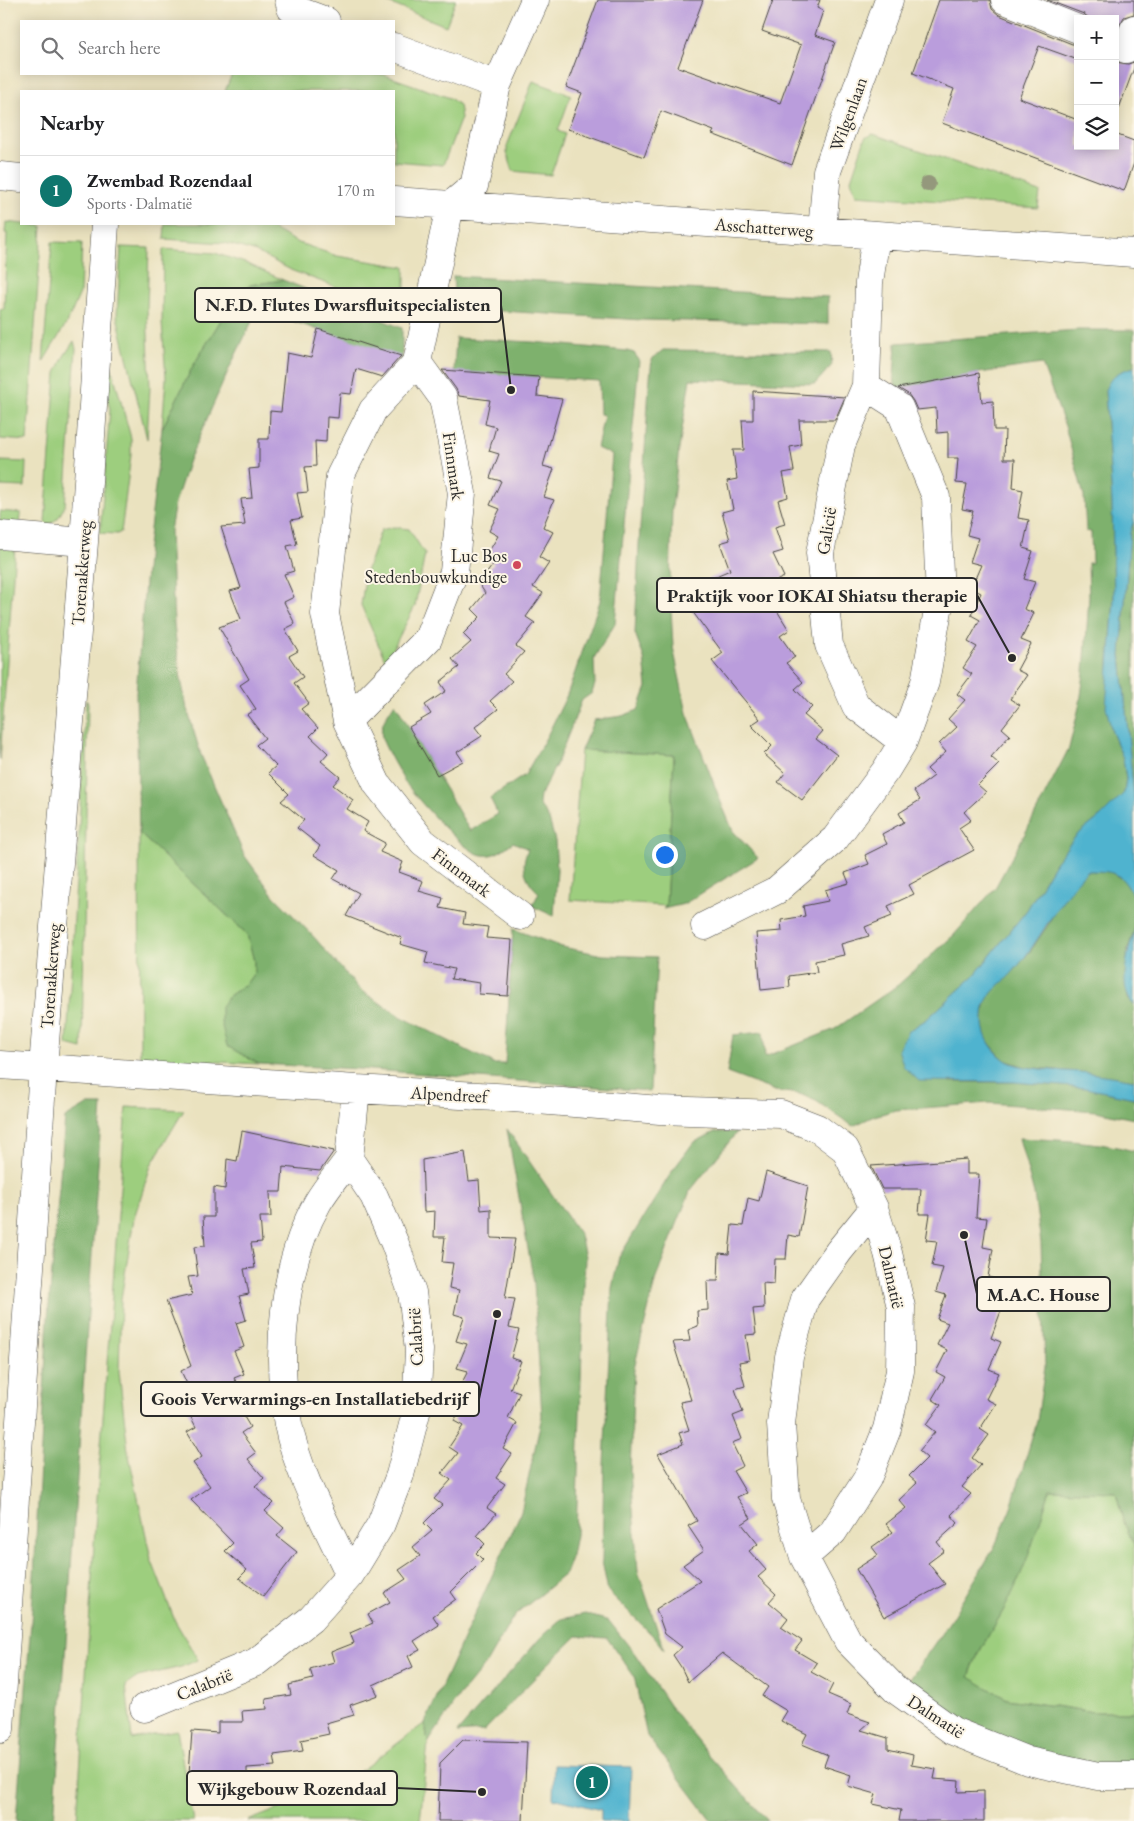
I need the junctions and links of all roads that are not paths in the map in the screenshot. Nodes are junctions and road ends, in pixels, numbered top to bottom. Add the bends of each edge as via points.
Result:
1 (289, 0) edge
2 (535, 0) edge
3 (889, 0) edge
4 (1006, 0) edge
5 (323, 20) edge
6 (1074, 27) edge
7 (1134, 29) edge
8 (395, 46) edge
9 (1119, 46) edge
10 (497, 85) junction
11 (0, 176) edge
12 (20, 178) edge
13 (395, 201) edge
14 (450, 206) junction
15 (105, 225) edge
16 (822, 232) junction
17 (876, 235) junction
18 (1134, 254) edge
19 (417, 362) junction
20 (866, 386) junction
21 (0, 535) edge
22 (84, 542) junction
23 (348, 721) junction
24 (903, 742) junction
25 (520, 916) dead end
26 (705, 926) dead end
27 (0, 1065) edge
28 (43, 1068) junction
29 (356, 1089) junction
30 (845, 1149) joint
31 (349, 1159) junction
32 (874, 1208) junction
33 (804, 1557) junction
34 (350, 1575) junction
35 (144, 1708) dead end
36 (0, 1729) edge
37 (1134, 1776) edge

1 - 5 street via 292,8
2 - 10 street
3 - 16 street, Wilgenlaan via 827,171
4 - 6 street
7 - 9 street via 1126,49
8 - 10 street
10 - 14 street via 474,186
11 - 12 street
13 - 14 street, Asschatterweg
14 - 16 street, Asschatterweg
14 - 19 street
15 - 22 street, Torenakkerweg
16 - 17 street, Asschatterweg
17 - 18 street, Asschatterweg
17 - 20 street, Galicië via 869,283
19 - 23 street, Finnmark via 373,410 340,476 325,614
19 - 23 street, Finnmark via 443,398 462,493 454,572 428,639
20 - 24 street via 899,407 936,497 940,599 925,682
20 - 24 street, Galicië via 841,445 820,553 829,645 856,706
21 - 22 street
22 - 28 street, Torenakkerweg
23 - 25 street, Finnmark via 377,784 423,842
24 - 26 street via 835,839 777,890
27 - 28 street, Alpendreef
28 - 29 street, Alpendreef
28 - 36 street, Torenakkerweg
29 - 30 street, Alpendreef via 680,1111 781,1114 817,1128
29 - 31 street
30 - 32 street, Dalmatië
31 - 34 street via 318,1202 298,1245 285,1307 282,1365 288,1424 304,1474
31 - 34 street, Calabrië via 374,1196 395,1244 412,1292 418,1350 416,1413 400,1475 381,1524
32 - 33 street, Dalmatië via 805,1299 789,1358 781,1424 786,1499
32 - 33 street, Dalmatië via 901,1307 900,1371 887,1429 867,1479 833,1532
33 - 37 street, Dalmatië via 848,1641 896,1690 952,1732 1028,1761 1098,1776
34 - 35 street, Calabrië via 311,1619 256,1662

